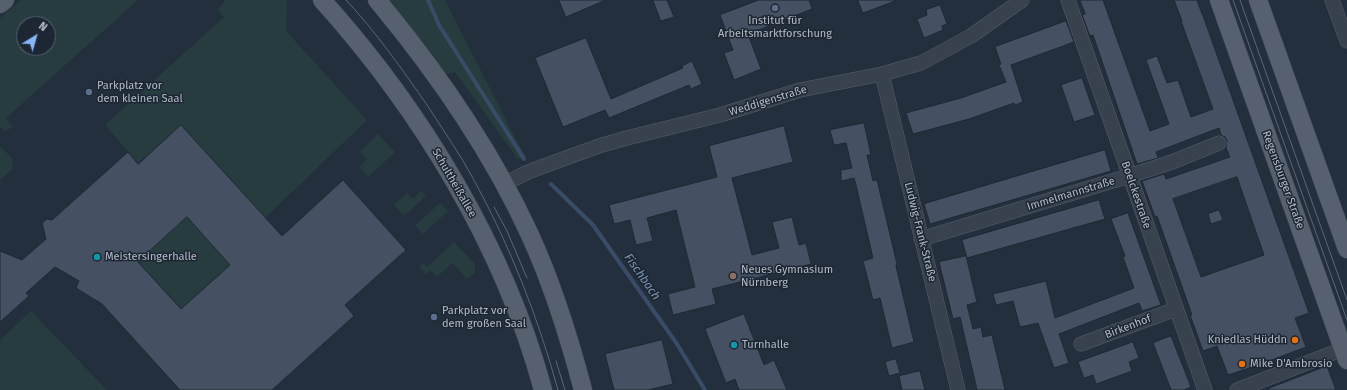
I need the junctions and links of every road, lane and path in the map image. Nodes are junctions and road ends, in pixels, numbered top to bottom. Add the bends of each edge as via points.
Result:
1 (5, 0) edge
2 (322, 0) edge
3 (377, 0) edge
4 (1022, 0) edge
5 (1068, 0) edge
6 (1219, 0) edge
7 (1258, 0) edge
8 (1332, 0) edge
9 (0, 4) edge
10 (1347, 41) edge
11 (882, 74) junction
12 (1219, 143) dead end
13 (1129, 176) junction
14 (504, 184) junction
15 (921, 239) junction
16 (1347, 249) edge
17 (1176, 309) junction
18 (1081, 344) dead end
19 (1345, 354) edge
20 (543, 390) edge
21 (583, 390) edge
22 (958, 390) edge
23 (1205, 390) edge
24 (1237, 390) edge

1 - 9 main road
2 - 20 main road, Schultheißallee via 361,45 398,94 454,180 504,279
3 - 14 main road via 420,54 457,107
4 - 11 street, Weddigenstraße via 971,36 921,63
5 - 13 street, Boelckestraße
6 - 19 main road, Regensburger Straße
7 - 16 main road
8 - 10 street
11 - 14 street, Weddigenstraße via 800,90 720,115 602,145 546,165
11 - 15 street, Ludwig-Frank-Straße
12 - 13 street, Immelmannstraße
13 - 15 street, Immelmannstraße
13 - 17 street, Boelckestraße
14 - 21 main road via 550,284
15 - 22 street, Ludwig-Frank-Straße
17 - 18 street, Birkenhof
17 - 23 street, Boelckestraße
19 - 24 street

